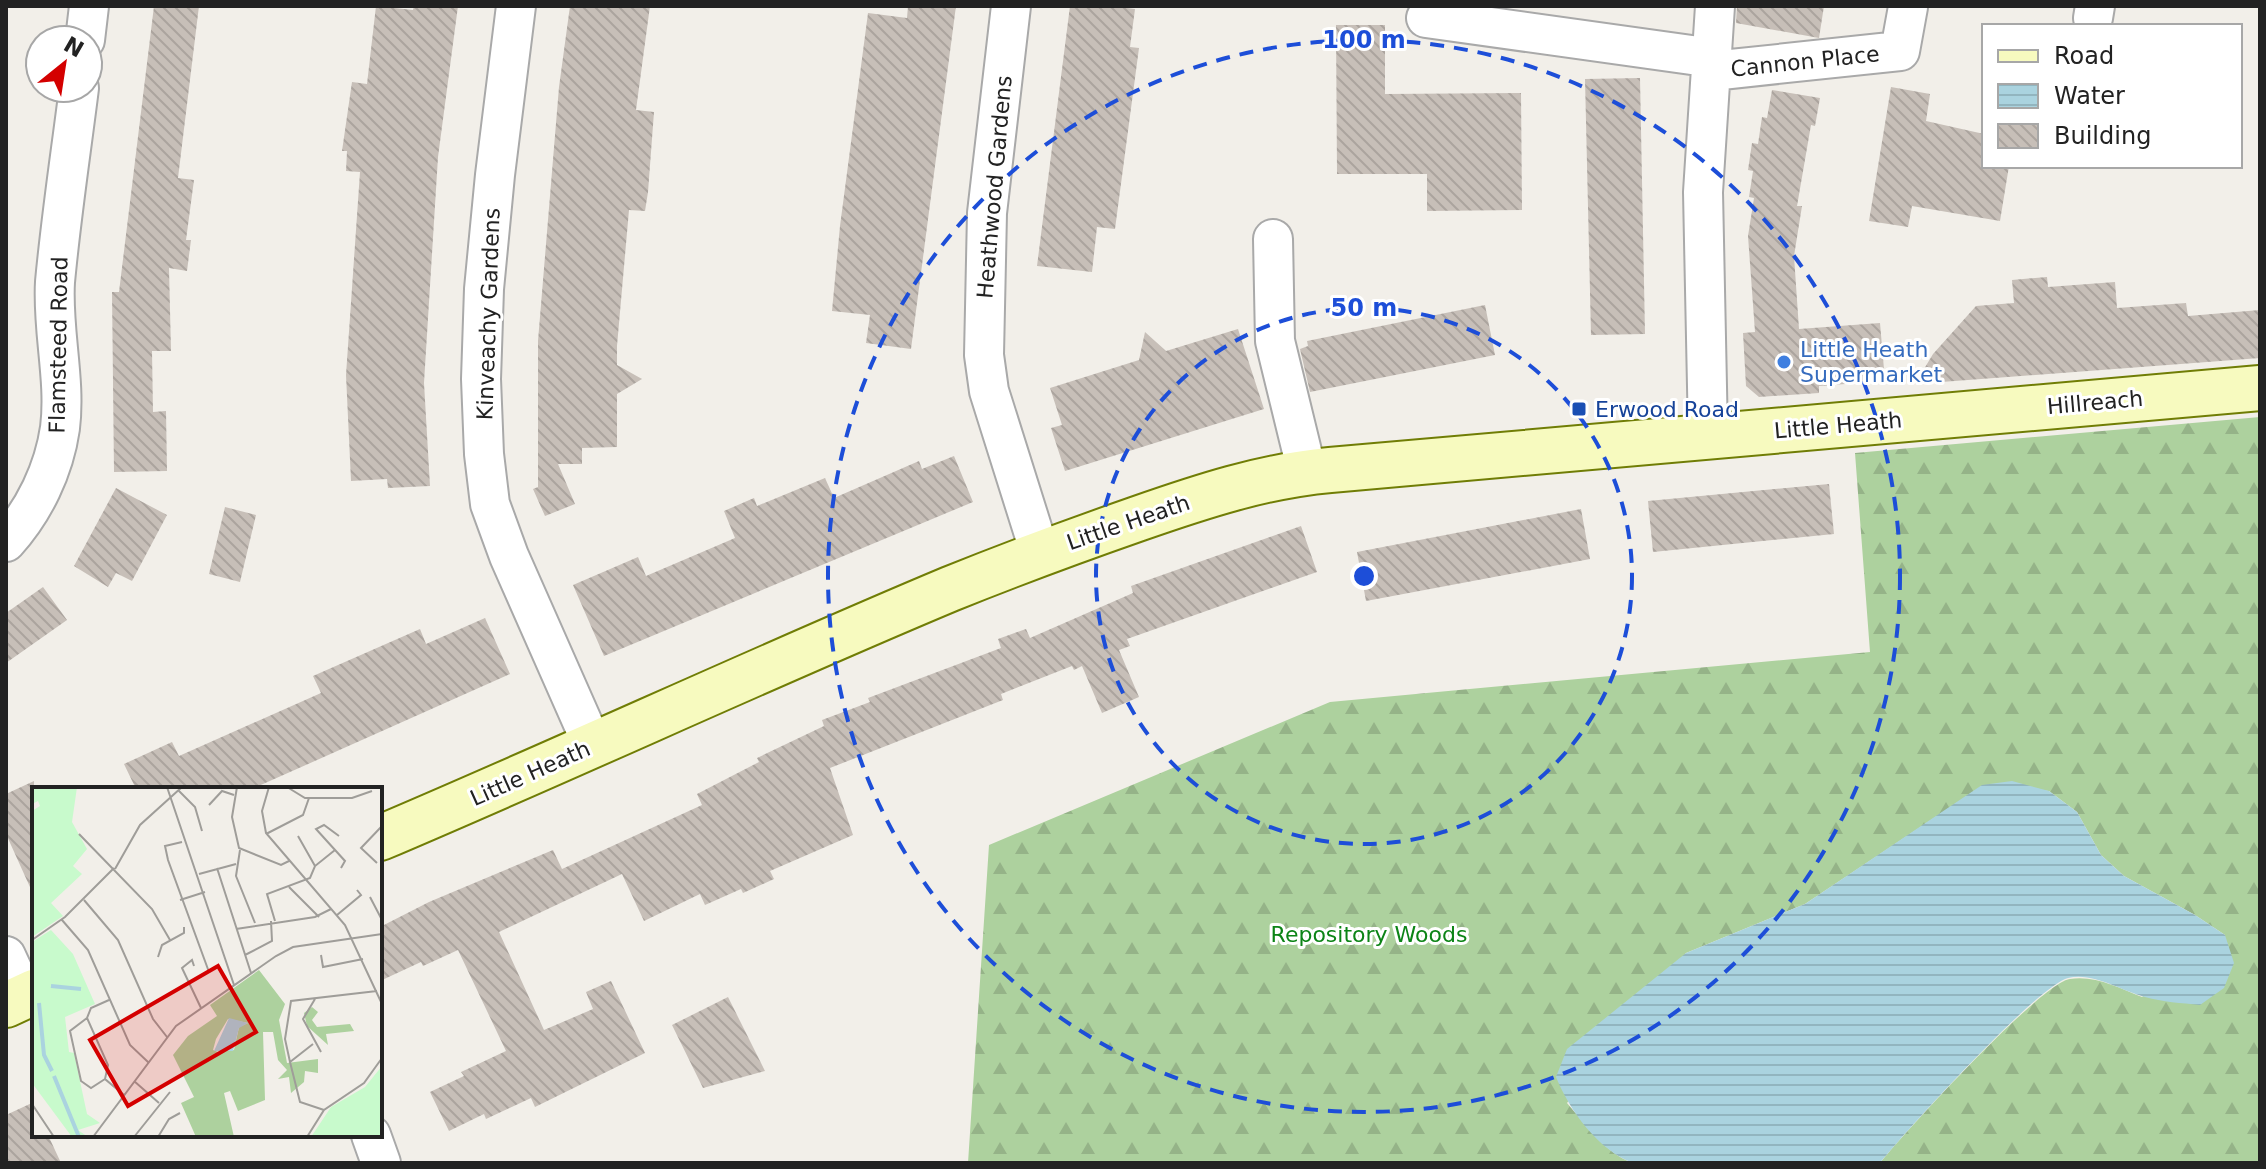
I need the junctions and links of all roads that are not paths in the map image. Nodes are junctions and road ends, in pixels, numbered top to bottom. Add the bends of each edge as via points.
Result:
1 (516, 6) edge
2 (1011, 6) edge
3 (1715, 6) edge
4 (1908, 7) edge
5 (1426, 18) dead end
6 (1712, 64) junction
7 (77, 104) edge
8 (1273, 239) dead end
9 (2260, 388) edge
10 (1930, 417) joint
11 (1708, 435) junction
12 (1307, 472) junction
13 (6, 542) edge
14 (1040, 553) junction
15 (593, 746) junction
16 (382, 837) edge
17 (6, 956) edge
18 (22, 998) edge
19 (372, 1137) edge
20 (381, 1163) edge

1 - 15 street, Kinveachy Gardens via 484,289 484,454 490,504 509,556
2 - 14 street, Heathwood Gardens via 987,213 984,355 996,415
3 - 6 street
4 - 6 street, Cannon Place via 1900,51
5 - 6 street
6 - 11 street via 1703,192
7 - 13 street, Flamsteed Road via 55,283 60,427 50,470
8 - 12 street via 1275,341
9 - 10 main road, Hillreach
10 - 11 main road, Little Heath
11 - 12 main road, Little Heath
12 - 14 main road, Little Heath via 1185,502
14 - 15 main road, Little Heath via 803,650
15 - 16 main road, Little Heath
17 - 18 street
19 - 20 street

